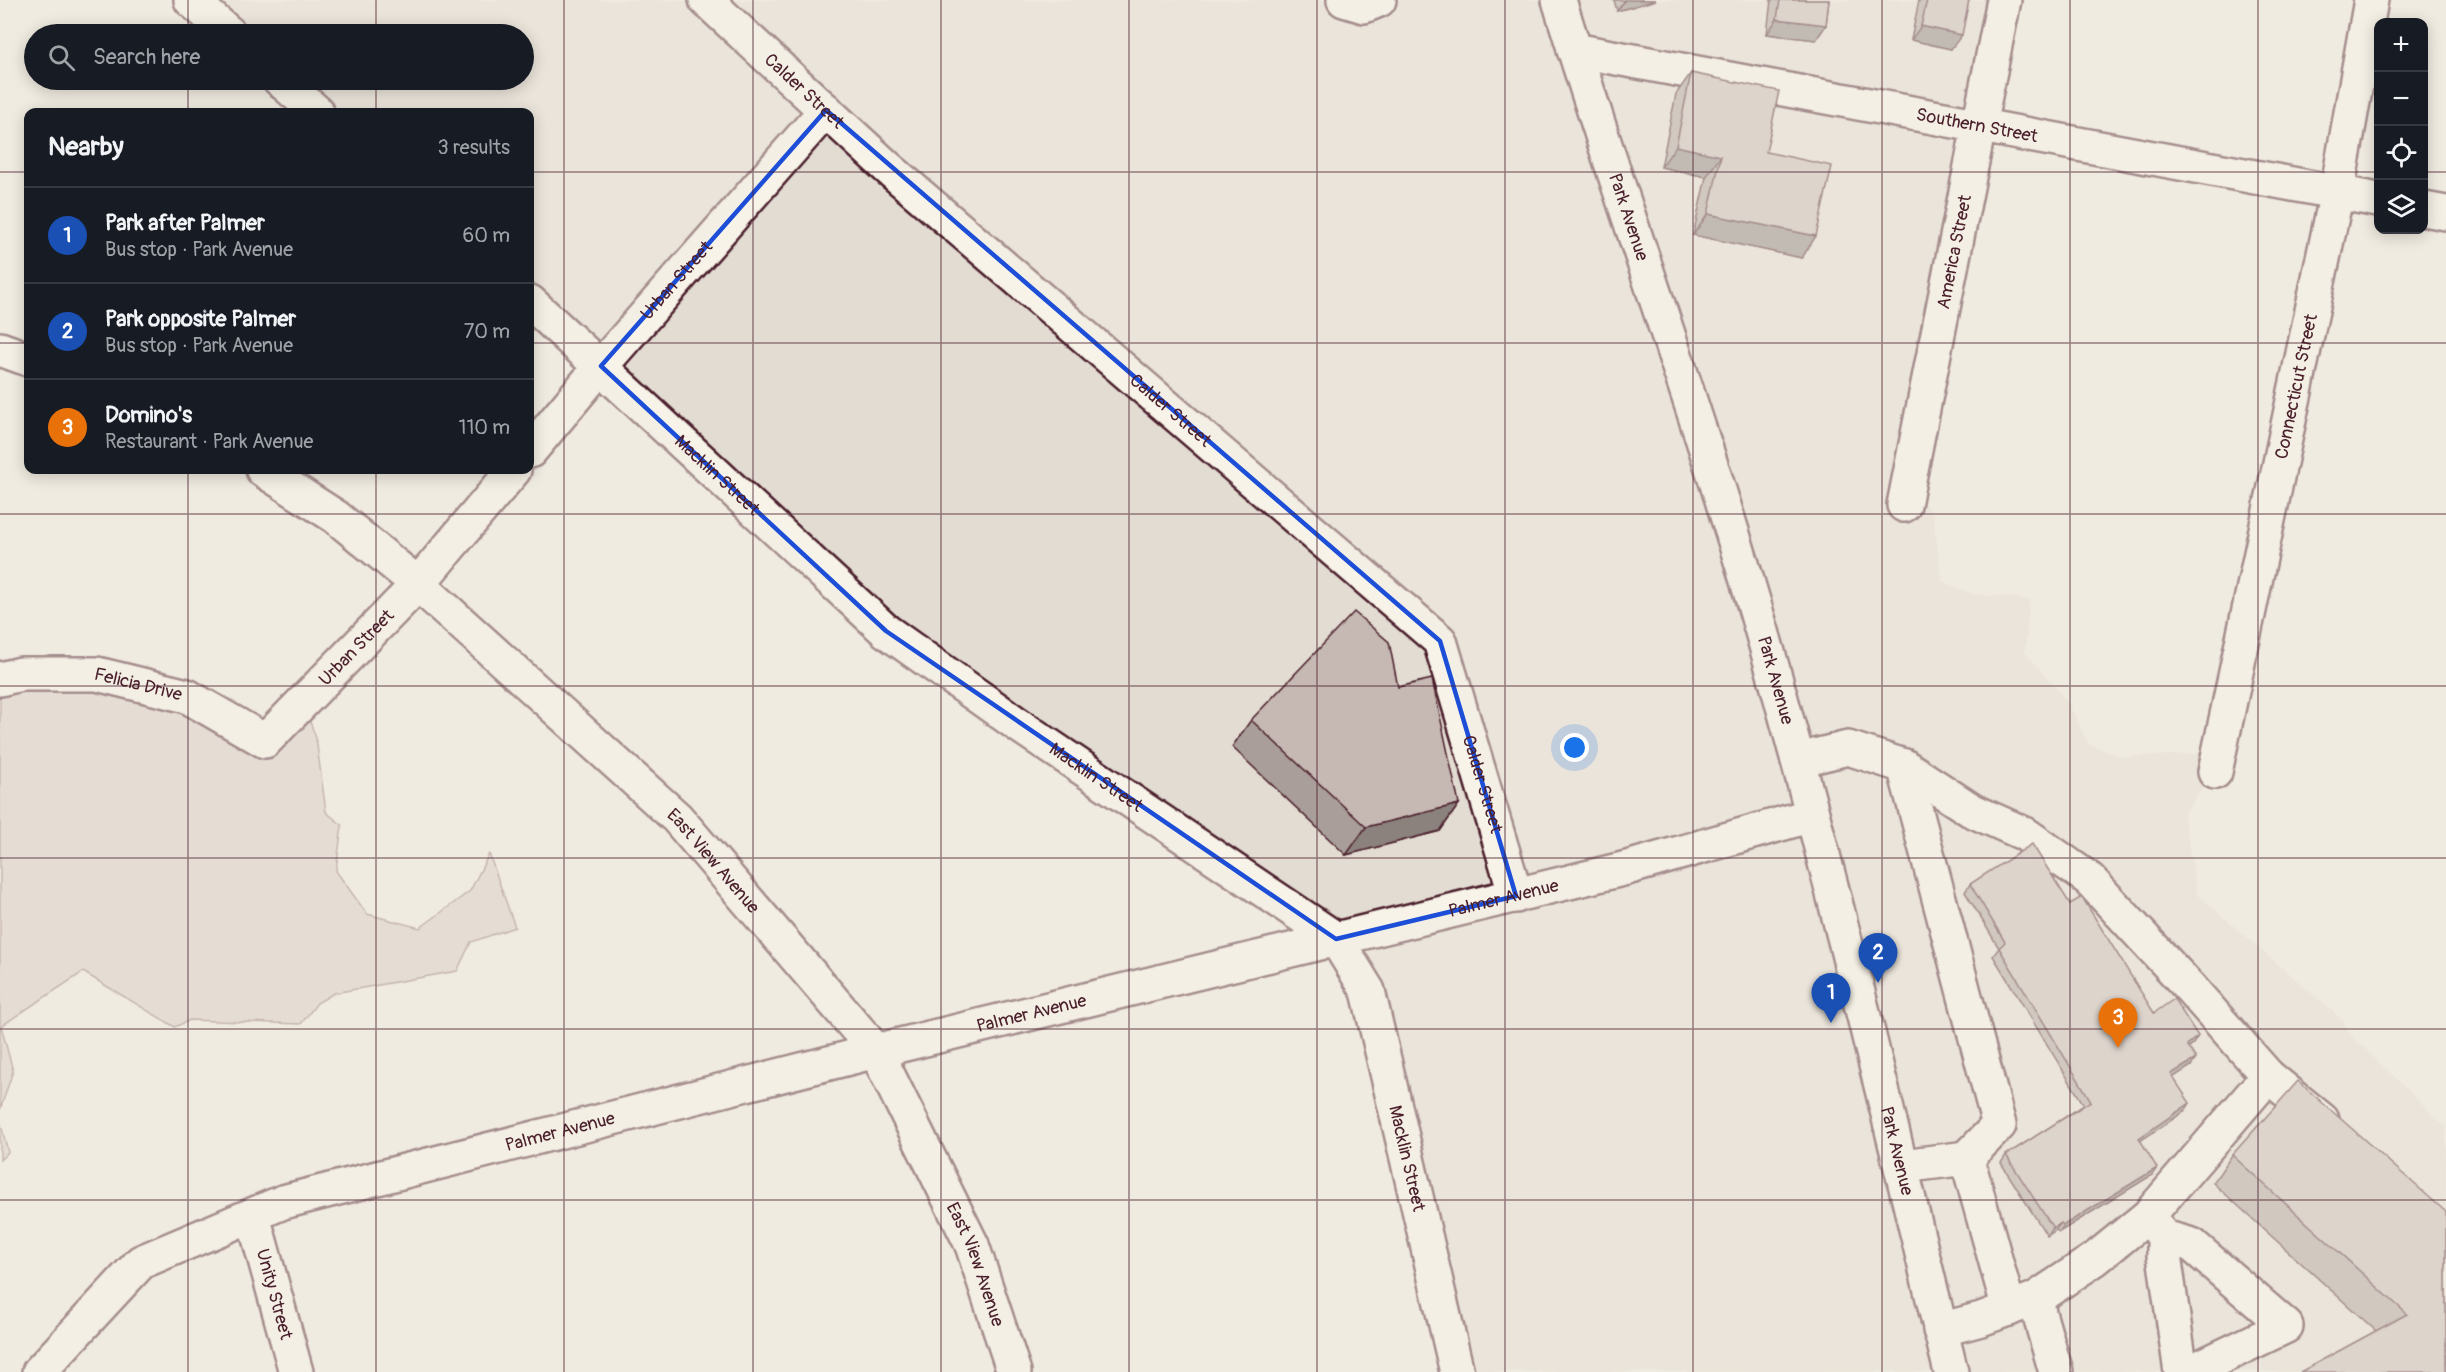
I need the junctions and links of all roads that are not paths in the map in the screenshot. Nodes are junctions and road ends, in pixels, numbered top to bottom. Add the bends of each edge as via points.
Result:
1 (191, 0) edge
2 (706, 0) edge
3 (1344, 0) edge
4 (1379, 0) edge
5 (1559, 0) edge
6 (2004, 0) edge
7 (2371, 0) edge
8 (219, 24) edge
9 (1574, 50) junction
10 (292, 90) edge
11 (312, 108) edge
12 (826, 110) junction
13 (1979, 124) junction
14 (2337, 192) junction
15 (2374, 199) edge
16 (2428, 210) edge
17 (2446, 213) edge
18 (534, 306) edge
19 (0, 349) edge
20 (24, 358) edge
21 (601, 366) junction
22 (534, 446) edge
23 (269, 474) edge
24 (511, 474) edge
25 (1904, 505) dead end
26 (418, 584) junction
27 (0, 680) edge
28 (265, 741) joint
29 (1798, 760) junction
30 (1904, 766) junction
31 (2216, 772) dead end
32 (1812, 815) junction
33 (1516, 896) junction
34 (1336, 939) junction
35 (876, 1051) junction
36 (2268, 1076) junction
37 (2349, 1143) edge
38 (1967, 1158) junction
39 (1902, 1166) junction
40 (253, 1216) junction
41 (2156, 1226) junction
42 (2022, 1304) junction
43 (1940, 1330) junction
44 (39, 1372) edge
45 (296, 1372) edge
46 (1014, 1372) edge
47 (1457, 1372) edge
48 (1951, 1372) edge
49 (2056, 1372) edge
50 (2181, 1372) edge
51 (2190, 1372) edge

1 - 8 street
2 - 12 street, Calder Street
3 - 4 street via 1364,6
5 - 9 street, Park Avenue
6 - 13 street, America Street
7 - 14 street, Connecticut Street
9 - 13 street, Southern Street
9 - 29 street, Park Avenue via 1713,471
10 - 11 street
12 - 21 street, Urban Street
12 - 33 street, Calder Street via 1440,641
13 - 14 street, Southern Street
13 - 25 street, America Street
14 - 15 street, Southern Street
14 - 31 street, Connecticut Street
16 - 17 street
18 - 21 street, Macklin Street
19 - 20 street
21 - 22 street, Urban Street
21 - 34 street, Macklin Street via 886,631
23 - 26 street, East View Avenue via 336,518
24 - 26 street, Urban Street
26 - 28 street, Urban Street
26 - 35 street, East View Avenue via 677,818
27 - 28 street, Felicia Drive via 21,674 97,674 187,696
29 - 30 street via 1848,748
29 - 32 street, Park Avenue
30 - 36 street via 1971,810 2025,834 2089,879
30 - 38 street via 1999,1125
32 - 33 street, Palmer Avenue
32 - 39 street, Park Avenue
33 - 34 street, Palmer Avenue
34 - 35 street, Palmer Avenue
34 - 47 street, Macklin Street via 1368,991
35 - 40 street, Palmer Avenue via 283,1202
35 - 46 street, East View Avenue via 972,1245
36 - 37 street
36 - 41 street
38 - 39 street
38 - 42 street
39 - 43 street, Park Avenue
40 - 44 street, Palmer Avenue via 141,1262
40 - 45 street, Unity Street
41 - 42 street
41 - 50 street
41 - 51 street via 2193,1245 2286,1326
42 - 43 street
42 - 49 street
43 - 48 street, Park Avenue

